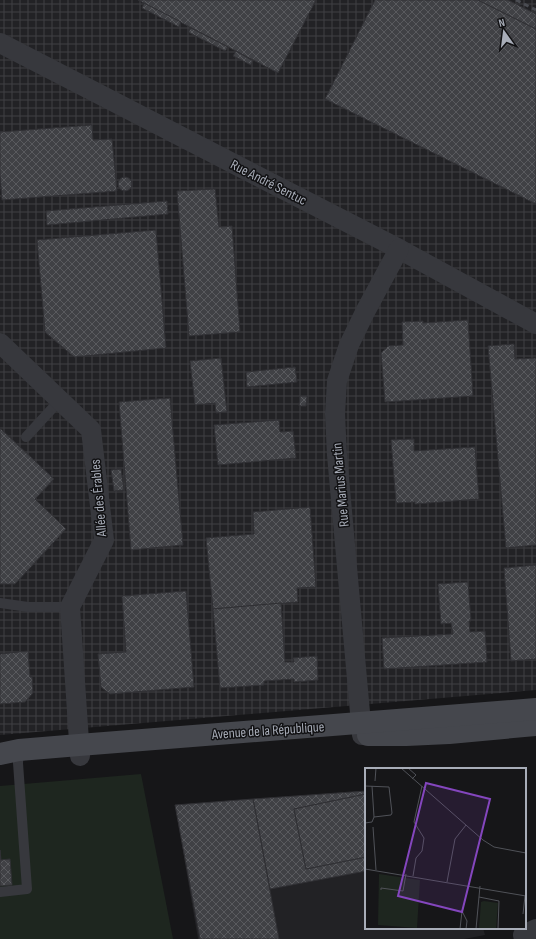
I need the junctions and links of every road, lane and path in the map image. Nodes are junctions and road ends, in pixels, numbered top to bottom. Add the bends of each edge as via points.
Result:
1 (0, 43) edge
2 (399, 249) junction
3 (536, 324) edge
4 (0, 343) edge
5 (60, 400) junction
6 (26, 437) dead end
7 (0, 603) edge
8 (70, 607) junction
9 (536, 709) edge
10 (536, 725) edge
11 (362, 729) junction
12 (80, 751) junction
13 (9, 758) edge
14 (0, 892) edge
15 (536, 929) edge
16 (524, 939) edge

1 - 2 street, Rue André Sentuc
2 - 3 street, Rue André Sentuc
2 - 11 street, Rue Marius Martin via 349,345 337,381 337,455
4 - 5 street, Allée des Érables
5 - 6 lane
5 - 8 street, Allée des Érables via 91,430 104,540
7 - 8 lane via 28,607
8 - 12 street
9 - 11 main road, Avenue de la République
10 - 11 main road, Avenue de la République via 406,735
11 - 12 main road, Avenue de la République
12 - 13 main road, Avenue de la République
13 - 14 lane via 26,889
15 - 16 street via 523,935

